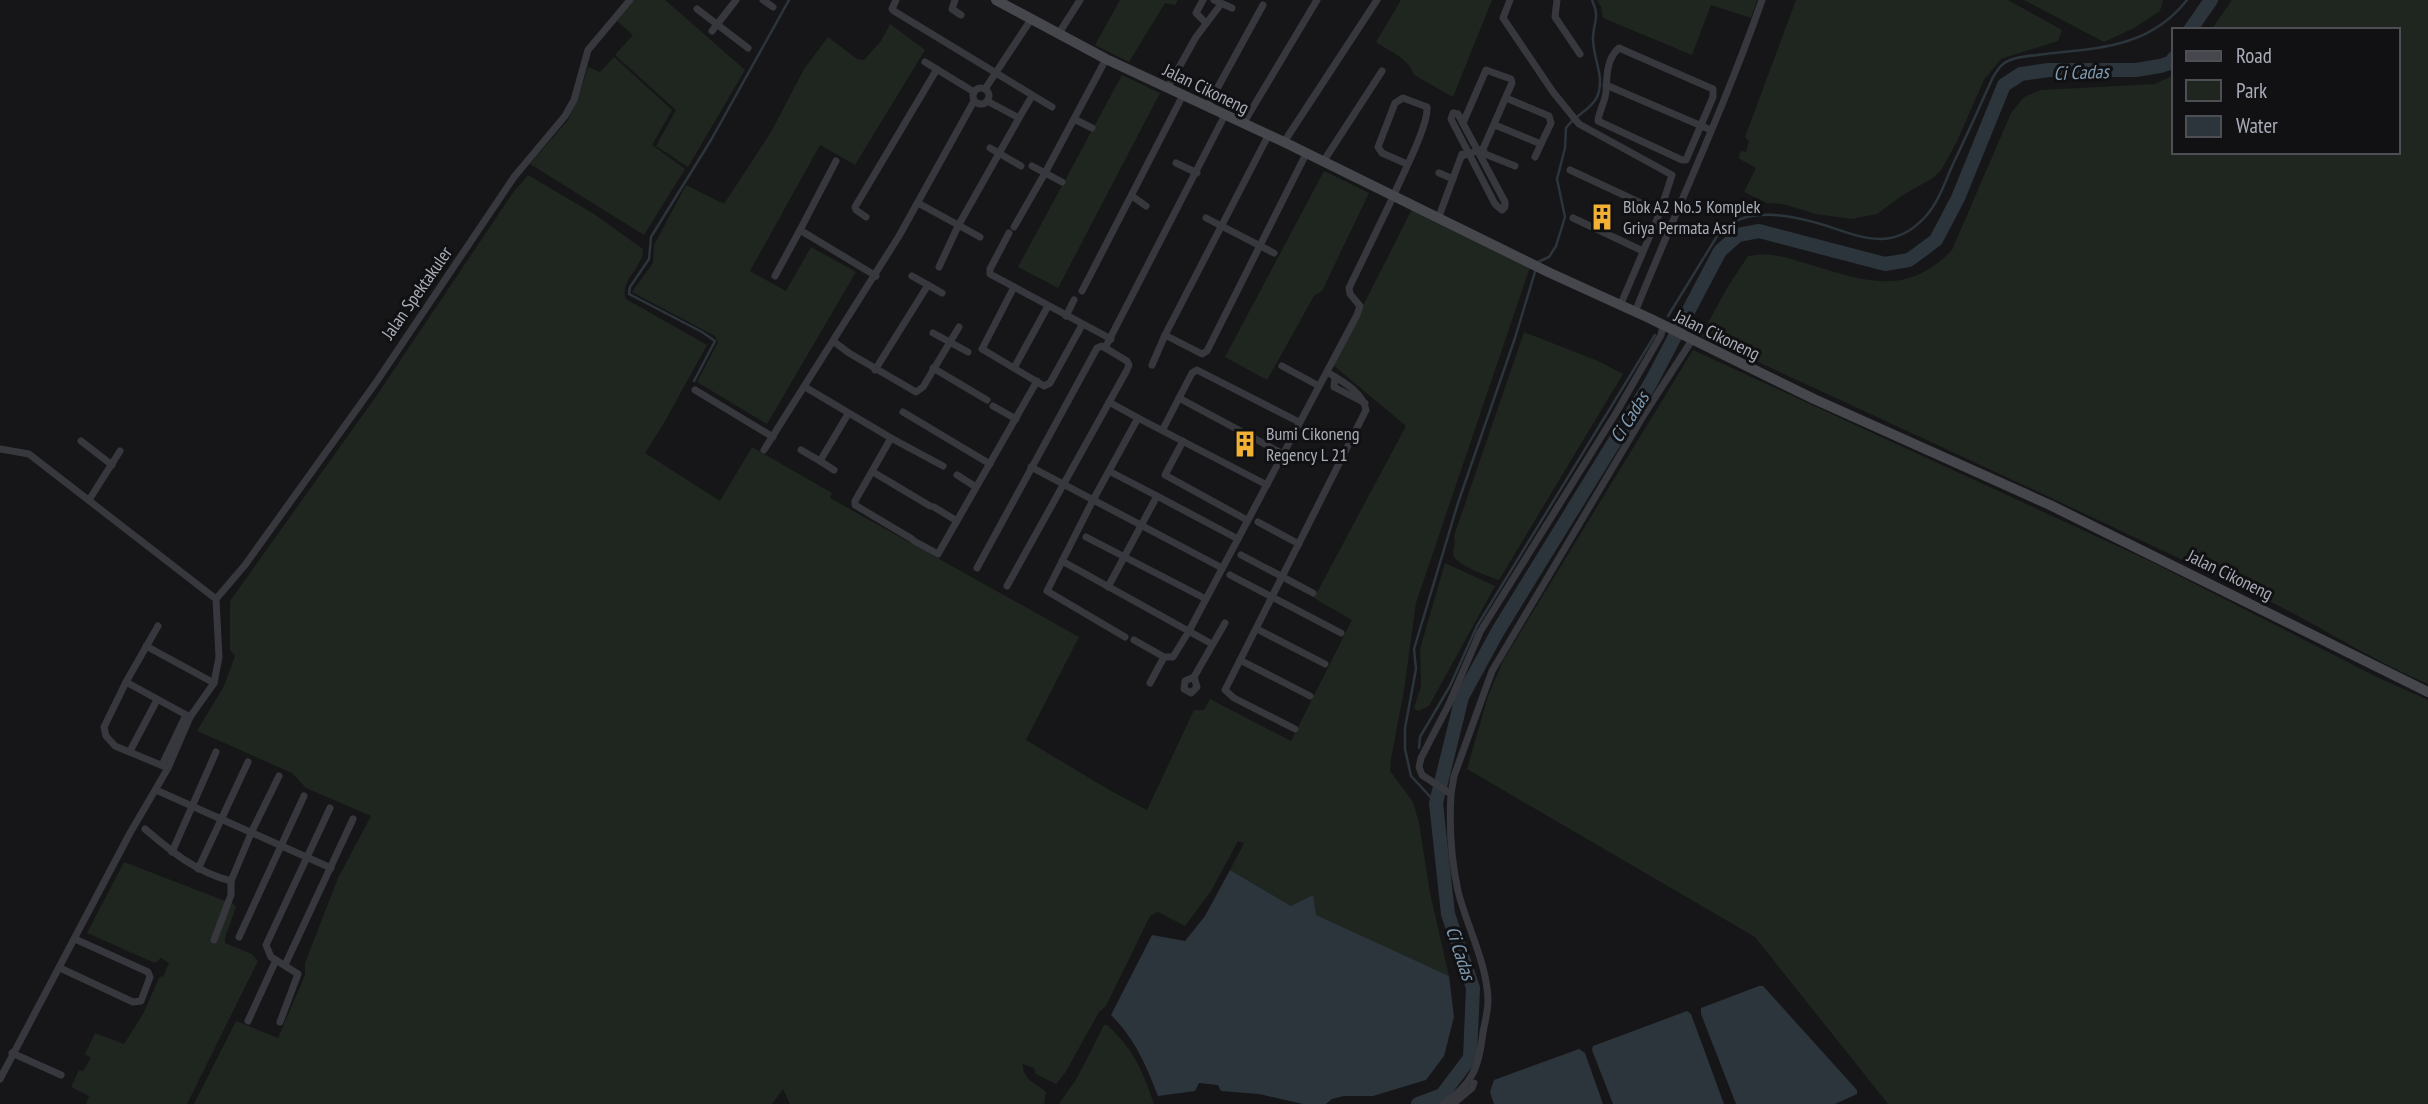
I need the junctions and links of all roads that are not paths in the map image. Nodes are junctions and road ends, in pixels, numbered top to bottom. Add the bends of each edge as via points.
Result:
1 (630, 0) edge
2 (736, 0) edge
3 (763, 0) edge
4 (896, 0) edge
5 (955, 0) edge
6 (1080, 0) edge
7 (1203, 0) edge
8 (1317, 0) edge
9 (1377, 0) edge
10 (1510, 0) edge
11 (1557, 0) edge
12 (1762, 0) edge
13 (1001, 1) edge
14 (1217, 2) edge
15 (1263, 5) dead end
16 (773, 6) dead end
17 (1232, 8) dead end
18 (697, 9) dead end
19 (961, 15) dead end
20 (1032, 19) junction
21 (1206, 23) junction
22 (714, 28) junction
23 (1059, 33) junction
24 (748, 48) dead end
25 (1580, 54) dead end
26 (1106, 59) junction
27 (925, 62) dead end
28 (937, 69) junction
29 (1382, 71) dead end
30 (995, 72) junction
31 (1606, 85) junction
32 (1168, 87) junction
33 (985, 89) junction
34 (974, 92) junction
35 (1183, 95) junction
36 (1032, 96) junction
37 (1506, 98) junction
38 (974, 101) junction
39 (988, 101) junction
40 (1052, 107) dead end
41 (1207, 107) junction
42 (1226, 116) junction
43 (1019, 118) junction
44 (1074, 119) junction
45 (1462, 123) junction
46 (1243, 124) junction
47 (1495, 125) junction
48 (1701, 126) junction
49 (1092, 128) dead end
50 (1711, 130) junction
51 (1268, 136) junction
52 (1284, 142) junction
53 (1541, 144) junction
54 (990, 148) dead end
55 (1471, 151) junction
56 (1306, 154) junction
57 (1000, 155) junction
58 (1535, 157) dead end
59 (836, 162) dead end
60 (1323, 162) junction
61 (1176, 163) dead end
62 (1407, 164) junction
63 (1021, 166) dead end
64 (1032, 166) dead end
65 (1515, 166) dead end
66 (1570, 170) dead end
67 (1045, 173) junction
68 (1197, 173) junction
69 (1439, 173) dead end
70 (1453, 179) junction
71 (1062, 182) dead end
72 (1132, 196) junction
73 (1393, 197) junction
74 (918, 203) junction
75 (1181, 205) junction
76 (1146, 206) dead end
77 (1190, 209) dead end
78 (1660, 212) junction
79 (866, 217) dead end
80 (1206, 218) dead end
81 (1573, 218) dead end
82 (1438, 219) junction
83 (1222, 225) junction
84 (958, 226) junction
85 (800, 230) junction
86 (980, 237) dead end
87 (1259, 245) junction
88 (1643, 251) junction
89 (1274, 253) dead end
90 (939, 267) dead end
91 (775, 276) dead end
92 (876, 276) junction
93 (912, 276) dead end
94 (928, 285) junction
95 (1014, 287) junction
96 (1083, 291) dead end
97 (942, 293) dead end
98 (1074, 300) dead end
99 (1048, 306) junction
100 (1620, 306) junction
101 (1635, 312) junction
102 (1066, 316) junction
103 (1082, 325) junction
104 (960, 327) dead end
105 (1666, 327) junction
106 (933, 334) dead end
107 (1165, 335) junction
108 (1111, 339) junction
109 (1690, 340) junction
110 (833, 341) junction
111 (948, 343) junction
112 (1105, 348) junction
113 (968, 352) dead end
114 (1152, 365) dead end
115 (1282, 366) dead end
116 (1014, 368) junction
117 (933, 369) junction
118 (876, 370) junction
119 (1327, 372) junction
120 (1037, 381) junction
121 (1319, 386) junction
122 (805, 387) junction
123 (695, 390) dead end
124 (1179, 398) junction
125 (1109, 402) junction
126 (903, 412) dead end
127 (848, 414) junction
128 (1138, 418) junction
129 (1016, 419) junction
130 (1299, 422) junction
131 (1163, 429) junction
132 (773, 437) junction
133 (891, 438) junction
134 (81, 440) dead end
135 (1183, 441) junction
136 (0, 449) edge
137 (764, 450) dead end
138 (801, 450) dead end
139 (120, 451) dead end
140 (1283, 454) junction
141 (820, 461) junction
142 (990, 464) junction
143 (112, 465) junction
144 (943, 466) dead end
145 (1031, 467) junction
146 (834, 470) dead end
147 (1109, 471) junction
148 (873, 472) junction
149 (957, 475) dead end
150 (1062, 484) junction
151 (1267, 485) junction
152 (976, 487) junction
153 (1157, 496) junction
154 (89, 500) junction
155 (1093, 500) junction
156 (1247, 520) junction
157 (957, 521) junction
158 (1258, 522) dead end
159 (1141, 526) junction
160 (1086, 537) dead end
161 (1238, 539) junction
162 (1299, 544) junction
163 (1241, 555) dead end
164 (1124, 557) junction
165 (1062, 561) junction
166 (977, 568) dead end
167 (1222, 568) junction
168 (1230, 575) dead end
169 (1282, 576) junction
170 (1007, 586) dead end
171 (1108, 587) junction
172 (1313, 593) dead end
173 (1271, 597) junction
174 (216, 599) junction
175 (1206, 599) junction
176 (1225, 623) dead end
177 (158, 626) dead end
178 (1257, 629) junction
179 (1189, 631) junction
180 (1342, 633) dead end
181 (1125, 637) dead end
182 (1134, 640) dead end
183 (1212, 644) junction
184 (146, 646) junction
185 (1164, 657) junction
186 (1240, 660) junction
187 (1325, 664) dead end
188 (1194, 677) dead end
189 (126, 682) junction
190 (1150, 683) dead end
191 (214, 684) junction
192 (2428, 692) edge
193 (1310, 696) dead end
194 (157, 700) junction
195 (188, 716) junction
196 (1294, 729) dead end
197 (130, 751) junction
198 (216, 752) dead end
199 (248, 762) dead end
200 (165, 767) junction
201 (279, 776) dead end
202 (156, 790) junction
203 (1449, 793) junction
204 (304, 796) dead end
205 (191, 805) junction
206 (330, 807) dead end
207 (222, 818) junction
208 (353, 819) dead end
209 (145, 829) dead end
210 (252, 831) junction
211 (280, 844) junction
212 (172, 852) junction
213 (307, 857) junction
214 (331, 868) junction
215 (198, 869) junction
216 (231, 881) junction
217 (239, 937) dead end
218 (75, 939) junction
219 (214, 940) dead end
220 (276, 960) junction
221 (285, 965) junction
222 (60, 968) junction
223 (248, 1021) dead end
224 (279, 1022) dead end
225 (12, 1053) junction
226 (61, 1075) dead end
227 (0, 1079) edge
228 (1474, 1083) dead end
229 (1443, 1104) edge
230 (1453, 1104) edge

1 - 174 street, Jalan Spektakuler via 588,51 565,116 514,177 354,413
2 - 22 street
3 - 16 street
4 - 30 street via 894,11
5 - 19 street via 951,8
6 - 23 street
7 - 21 street via 1196,13
8 - 46 street
9 - 52 street
10 - 78 street via 1503,18 1579,124 1671,173
11 - 25 street via 1555,17
12 - 50 street
13 - 20 street, Jalan Cikoneng
14 - 17 street
14 - 21 street
15 - 41 street
18 - 22 street
20 - 23 street, Jalan Cikoneng
20 - 30 street
21 - 32 street
22 - 24 street
23 - 26 street, Jalan Cikoneng
26 - 32 street, Jalan Cikoneng
26 - 44 street
27 - 28 street
28 - 34 street
28 - 79 street via 855,207
29 - 60 street
30 - 33 street
30 - 36 street
31 - 48 street
31 - 48 street via 1600,124 1682,160
31 - 48 street via 1608,68 1619,48 1709,86 1713,95
32 - 35 street, Jalan Cikoneng
33 - 34 street
33 - 39 street
34 - 38 street
35 - 41 street, Jalan Cikoneng
35 - 72 street
36 - 40 street
36 - 43 street
37 - 45 street via 1511,79 1486,70
37 - 47 street
37 - 53 street via 1551,118
38 - 39 street
38 - 74 street
39 - 43 street
41 - 42 street, Jalan Cikoneng
42 - 46 street, Jalan Cikoneng
42 - 68 street
43 - 57 street
44 - 49 street
44 - 67 street
45 - 55 street
45 - 55 street via 1456,113 1451,116
46 - 51 street, Jalan Cikoneng
47 - 53 street
47 - 55 street
48 - 50 street
50 - 101 street
51 - 52 street, Jalan Cikoneng
51 - 83 street
52 - 56 street, Jalan Cikoneng
53 - 58 street
54 - 57 street
55 - 55 street via 1505,202 1502,210 1494,204
55 - 65 street
55 - 70 street
56 - 60 street, Jalan Cikoneng
56 - 87 street
57 - 63 street
57 - 84 street
59 - 85 street
60 - 73 street, Jalan Cikoneng
61 - 68 street
62 - 62 street via 1428,110 1404,98 1395,103 1378,147
62 - 73 street
64 - 67 street
66 - 78 street
67 - 71 street
67 - 95 street via 989,272
68 - 75 street
69 - 70 street
70 - 82 street
72 - 76 street
72 - 96 street
73 - 82 street, Jalan Cikoneng
73 - 119 street via 1349,288 1360,308
74 - 84 street
74 - 92 street
75 - 77 street
75 - 108 street
78 - 88 street
80 - 83 street
81 - 88 street
82 - 100 street, Jalan Cikoneng
83 - 87 street
83 - 107 street
84 - 86 street
84 - 90 street
85 - 91 street
85 - 92 street
87 - 89 street
87 - 107 street via 1205,353
88 - 100 street
92 - 110 street
93 - 94 street
94 - 97 street
94 - 118 street
95 - 99 street
95 - 116 street via 982,348
98 - 102 street
99 - 102 street
99 - 116 street
100 - 101 street, Jalan Cikoneng
101 - 105 street, Jalan Cikoneng
102 - 103 street
103 - 108 street
103 - 120 street via 1047,386
104 - 111 street
105 - 109 street, Jalan Cikoneng
105 - 203 street via 1480,632 1421,758 1425,779
106 - 111 street
107 - 114 street
108 - 112 street
109 - 192 street, Jalan Cikoneng via 1962,465
109 - 203 street via 1492,671
110 - 118 street
110 - 122 street
111 - 113 street
111 - 117 street
112 - 125 street via 1129,365
112 - 145 street via 1097,348
115 - 121 street
116 - 120 street
117 - 118 street via 916,392
117 - 129 street
119 - 121 street
119 - 162 street via 1335,377 1334,387 1365,403 1366,410
120 - 129 street
121 - 130 street
122 - 127 street
122 - 132 street
123 - 132 street
124 - 130 street via 1197,370
124 - 131 street
124 - 140 street
125 - 128 street
125 - 150 street
126 - 142 street
127 - 133 street
127 - 141 street
128 - 131 street
128 - 147 street
129 - 142 street
130 - 140 street
131 - 135 street
132 - 137 street
133 - 144 street
133 - 148 street
134 - 143 street
135 - 151 street
135 - 156 street via 1165,475
136 - 154 street via 29,454
138 - 141 street
139 - 143 street
140 - 151 street
141 - 146 street
142 - 152 street
143 - 154 street
145 - 150 street
145 - 166 street
147 - 153 street
147 - 155 street
148 - 157 street
148 - 157 street via 855,505 913,540 938,554
149 - 152 street
150 - 155 street
150 - 170 street
151 - 156 street
152 - 157 street
153 - 159 street
153 - 161 street
154 - 174 street
155 - 159 street
155 - 165 street
156 - 161 street
158 - 162 street
159 - 164 street
159 - 167 street
160 - 164 street
161 - 167 street
162 - 169 street
163 - 169 street
164 - 171 street
164 - 175 street
165 - 171 street
165 - 181 street via 1047,593
167 - 175 street
168 - 173 street
169 - 172 street
169 - 173 street
171 - 179 street
173 - 178 street
173 - 180 street
174 - 191 street via 219,657
175 - 179 street
176 - 183 street
177 - 184 street
178 - 186 street
178 - 187 street
179 - 183 street
179 - 185 street via 1173,657
182 - 185 street
183 - 188 street
184 - 189 street
184 - 191 street
185 - 190 street
186 - 193 street
186 - 196 street via 1226,693
189 - 194 street
189 - 197 street via 103,729 112,744
191 - 195 street
194 - 195 street
194 - 197 street
195 - 200 street
197 - 200 street
198 - 205 street
199 - 207 street
200 - 202 street
201 - 210 street
202 - 205 street
202 - 218 street
203 - 229 street via 1458,891 1488,998 1477,1070
204 - 211 street
205 - 207 street
205 - 212 street
206 - 213 street
207 - 210 street
207 - 215 street
208 - 214 street
209 - 212 street
210 - 211 street
210 - 216 street
211 - 213 street
211 - 217 street
212 - 215 street
213 - 214 street
213 - 220 street via 266,946
214 - 221 street
215 - 216 street
216 - 219 street
218 - 222 street
218 - 222 street via 148,972 141,1002
220 - 221 street
220 - 223 street
221 - 224 street via 298,976
222 - 225 street
225 - 226 street
225 - 227 street
228 - 230 street

